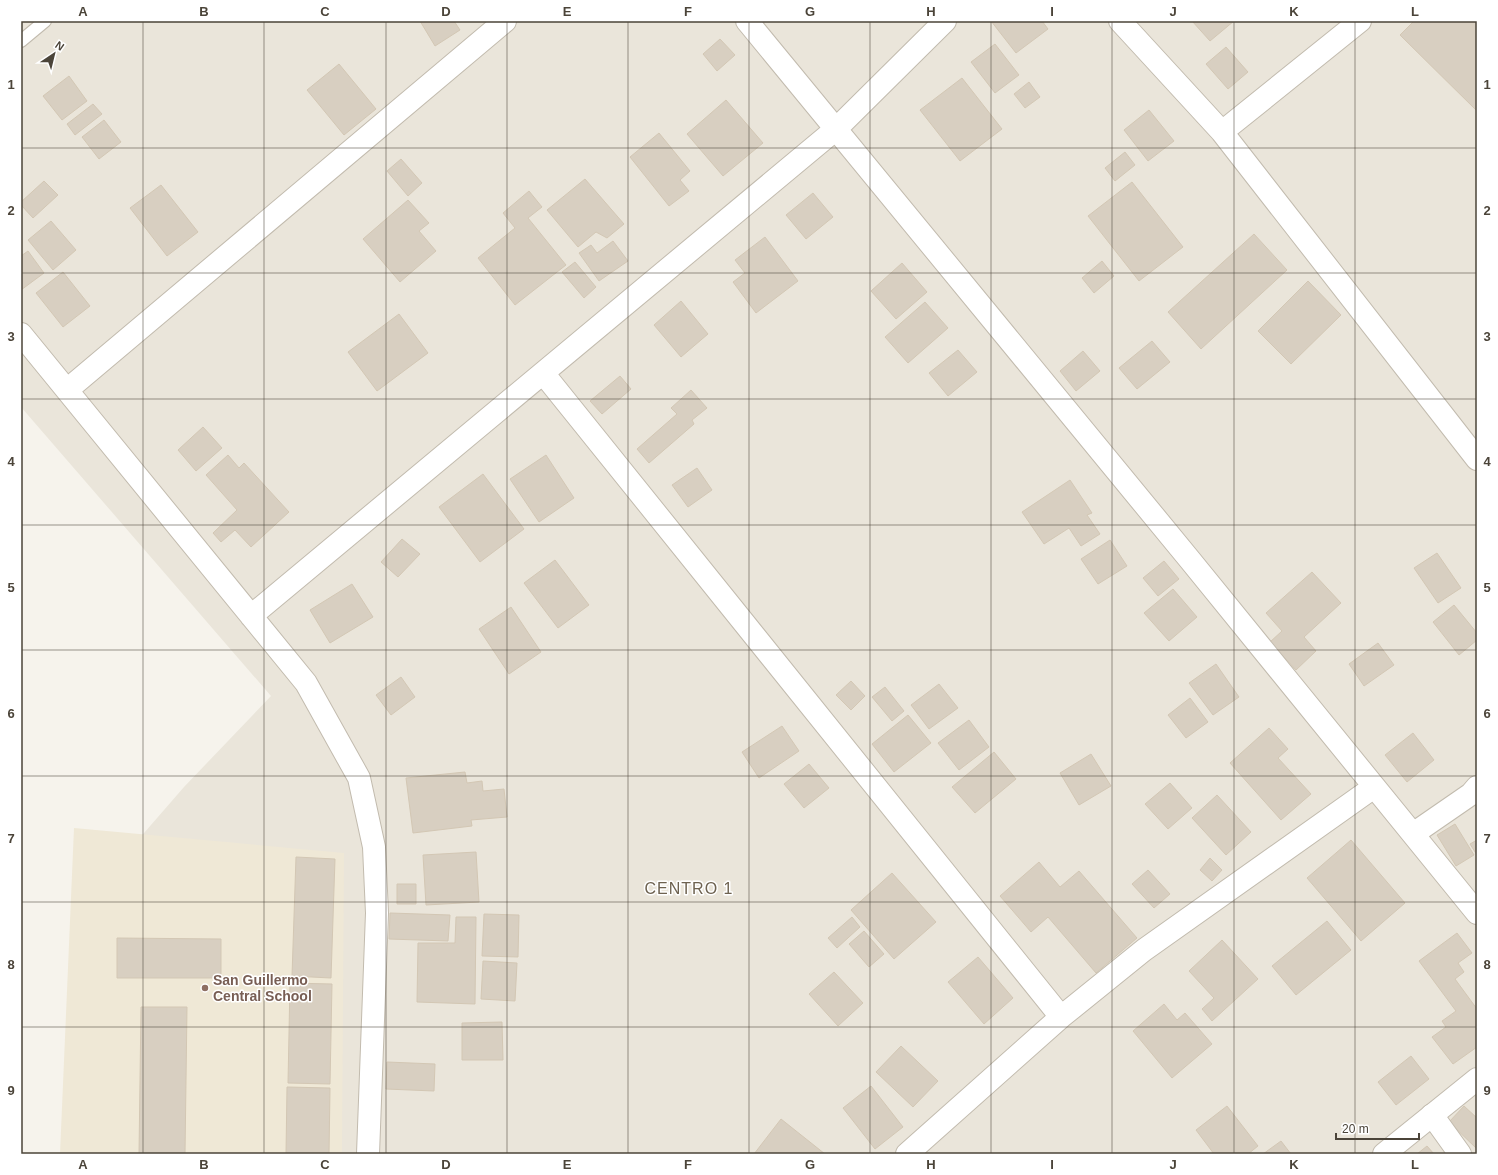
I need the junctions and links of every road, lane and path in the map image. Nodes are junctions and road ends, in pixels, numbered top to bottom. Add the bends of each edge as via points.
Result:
1 (45, 21) edge
2 (505, 21) edge
3 (747, 21) edge
4 (945, 21) edge
5 (1120, 21) edge
6 (1360, 21) edge
7 (21, 41) edge
8 (836, 129) junction
9 (1222, 132) junction
10 (21, 334) edge
11 (543, 373) junction
12 (67, 390) junction
13 (1477, 458) edge
14 (250, 616) junction
15 (1374, 787) junction
16 (1477, 788) edge
17 (1412, 834) junction
18 (1477, 913) edge
19 (1061, 1017) junction
20 (1477, 1079) edge
21 (1432, 1115) junction
22 (368, 1154) edge
23 (907, 1154) edge
24 (1384, 1154) edge
25 (1460, 1154) edge

1 - 7 lane
2 - 12 street
3 - 8 street
4 - 8 street
5 - 9 street
6 - 9 street
8 - 11 street
8 - 15 street
9 - 13 street
10 - 12 street
11 - 14 street
11 - 19 street
12 - 14 street
14 - 22 street via 306,683 359,778 374,847 377,913
15 - 17 street
15 - 19 street via 1144,950
16 - 17 street
17 - 18 street
19 - 23 street
20 - 21 street
21 - 24 street
21 - 25 street

